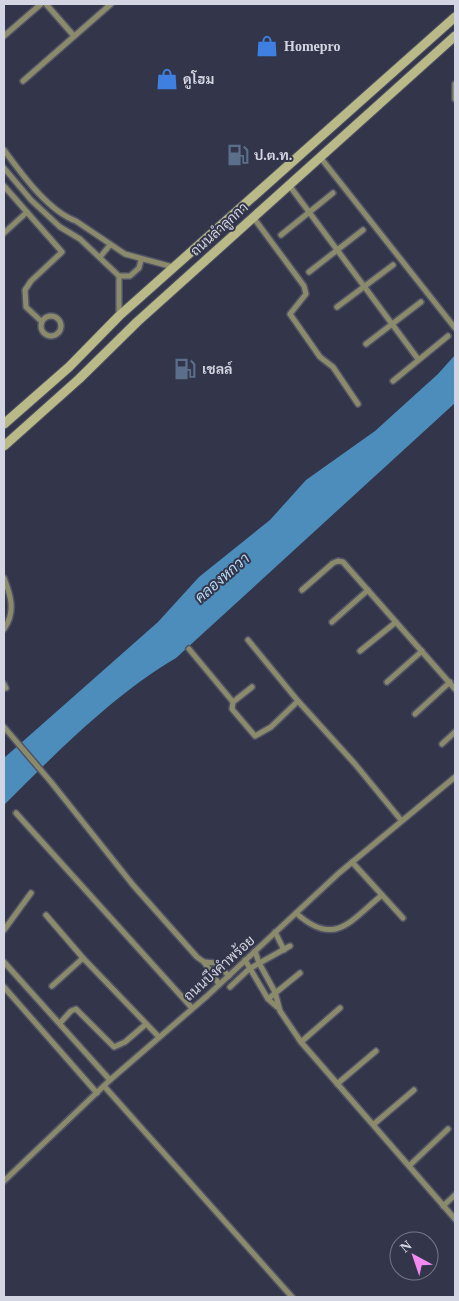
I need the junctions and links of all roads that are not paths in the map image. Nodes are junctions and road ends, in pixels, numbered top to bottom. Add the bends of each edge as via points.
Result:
1 (41, 4) edge
2 (46, 4) edge
3 (111, 4) edge
4 (455, 17) edge
5 (4, 36) edge
6 (74, 36) junction
7 (455, 36) edge
8 (23, 81) dead end
9 (455, 84) edge
10 (455, 99) edge
11 (4, 150) edge
12 (320, 157) junction
13 (4, 168) edge
14 (289, 185) junction
15 (4, 186) edge
16 (334, 193) dead end
17 (27, 212) junction
18 (310, 213) junction
19 (253, 217) junction
20 (76, 221) junction
21 (363, 230) dead end
22 (4, 233) edge
23 (70, 233) junction
24 (281, 235) dead end
25 (110, 245) junction
26 (339, 251) junction
27 (100, 257) junction
28 (140, 260) junction
29 (393, 265) dead end
30 (173, 267) junction
31 (309, 272) dead end
32 (119, 276) junction
33 (366, 286) junction
34 (421, 302) dead end
35 (337, 307) dead end
36 (119, 316) junction
37 (41, 321) junction
38 (393, 324) junction
39 (455, 328) edge
40 (448, 336) dead end
41 (366, 344) dead end
42 (418, 359) junction
43 (393, 380) dead end
44 (358, 404) dead end
45 (4, 424) edge
46 (4, 446) edge
47 (4, 578) edge
48 (302, 590) dead end
49 (368, 590) junction
50 (332, 622) dead end
51 (396, 622) junction
52 (4, 629) edge
53 (248, 640) dead end
54 (189, 649) dead end
55 (360, 651) dead end
56 (422, 651) junction
57 (387, 682) dead end
58 (450, 682) junction
59 (252, 687) dead end
60 (455, 689) edge
61 (298, 701) junction
62 (233, 702) junction
63 (415, 714) dead end
64 (6, 730) edge
65 (455, 732) edge
66 (442, 744) dead end
67 (455, 777) edge
68 (16, 813) dead end
69 (401, 820) junction
70 (352, 862) junction
71 (31, 893) dead end
72 (382, 895) junction
73 (296, 913) junction
74 (46, 915) dead end
75 (403, 918) dead end
76 (4, 930) edge
77 (275, 932) junction
78 (290, 946) dead end
79 (284, 950) junction
80 (255, 951) junction
81 (83, 958) junction
82 (246, 960) junction
83 (4, 962) edge
84 (204, 962) junction
85 (259, 963) junction
86 (249, 969) junction
87 (300, 973) dead end
88 (229, 976) junction
89 (220, 984) junction
90 (52, 986) dead end
91 (230, 987) dead end
92 (4, 988) edge
93 (274, 992) junction
94 (268, 999) junction
95 (278, 1007) junction
96 (192, 1008) junction
97 (340, 1008) dead end
98 (60, 1023) junction
99 (146, 1024) junction
100 (159, 1036) junction
101 (301, 1042) junction
102 (376, 1051) dead end
103 (110, 1080) junction
104 (337, 1084) junction
105 (104, 1086) junction
106 (414, 1090) dead end
107 (97, 1093) junction
108 (374, 1124) junction
109 (448, 1130) dead end
110 (409, 1166) junction
111 (4, 1181) edge
112 (455, 1195) edge
113 (443, 1206) junction
114 (455, 1219) edge
115 (292, 1297) edge

1 - 5 street
2 - 6 street
3 - 6 street
4 - 30 main road, ถนนลำลูกกา
6 - 8 street
7 - 12 main road, ถนนลำลูกกา
9 - 10 street
11 - 20 street via 38,192 67,218
12 - 14 main road, ถนนลำลูกกา
12 - 39 street
13 - 23 street via 30,200
14 - 18 street
14 - 19 main road, ถนนลำลูกกา
15 - 17 street
16 - 18 street
17 - 22 street
17 - 37 street via 62,252 25,290 26,307
18 - 24 street
18 - 26 street
19 - 44 street via 304,286 306,294 290,314
19 - 46 main road, ถนนลำลูกกา
20 - 23 street
20 - 25 street
21 - 26 street
23 - 27 street
25 - 27 street
25 - 28 street
26 - 31 street
26 - 33 street
27 - 32 street
28 - 30 street
28 - 32 street via 139,268 130,276
29 - 33 street
30 - 36 main road, ถนนลำลูกกา
32 - 36 street
33 - 35 street
33 - 38 street
34 - 38 street
36 - 45 main road, ถนนลำลูกกา via 69,367
37 - 37 street via 47,316 55,316 61,324 59,332 46,335 41,330
38 - 41 street
38 - 42 street
40 - 42 street
42 - 43 street
47 - 52 street via 12,608
48 - 49 street via 338,561 343,562
49 - 50 street
49 - 51 street
51 - 55 street
51 - 56 street
53 - 61 street
54 - 62 street
56 - 57 street
56 - 58 street
58 - 60 street
58 - 63 street
59 - 62 street
61 - 62 street via 271,727 255,736 232,709
61 - 69 street
64 - 84 street via 133,885
65 - 66 street
67 - 69 street, ถนนบึงคำพร้อย
68 - 96 street
69 - 70 street, ถนนบึงคำพร้อย
70 - 72 street
70 - 73 street, ถนนบึงคำพร้อย
71 - 76 street
72 - 73 street via 343,927 331,931 308,923
72 - 75 street
73 - 77 street, ถนนบึงคำพร้อย
74 - 81 street
77 - 79 street
77 - 80 street, ถนนบึงคำพร้อย
78 - 79 street
79 - 85 street
80 - 82 street, ถนนบึงคำพร้อย
80 - 85 street
81 - 90 street
81 - 99 street
82 - 86 street
82 - 88 street, ถนนบึงคำพร้อย
83 - 98 street
84 - 88 street via 216,963
84 - 89 street
85 - 86 street
85 - 93 street
86 - 91 street
86 - 94 street
87 - 93 street
88 - 89 street, ถนนบึงคำพร้อย
89 - 96 street, ถนนบึงคำพร้อย
92 - 107 street
93 - 94 street
93 - 95 street
94 - 95 street
95 - 101 street
96 - 100 street, ถนนบึงคำพร้อย
97 - 101 street
98 - 99 street via 76,1009 114,1047
98 - 103 street
99 - 100 street
100 - 103 street, ถนนบึงคำพร้อย
101 - 104 street
102 - 104 street
103 - 105 street, ถนนบึงคำพร้อย
104 - 108 street
105 - 107 street, ถนนบึงคำพร้อย
105 - 115 street
106 - 108 street
107 - 111 street, ถนนบึงคำพร้อย
108 - 110 street
109 - 110 street
110 - 113 street
112 - 113 street
113 - 114 street

